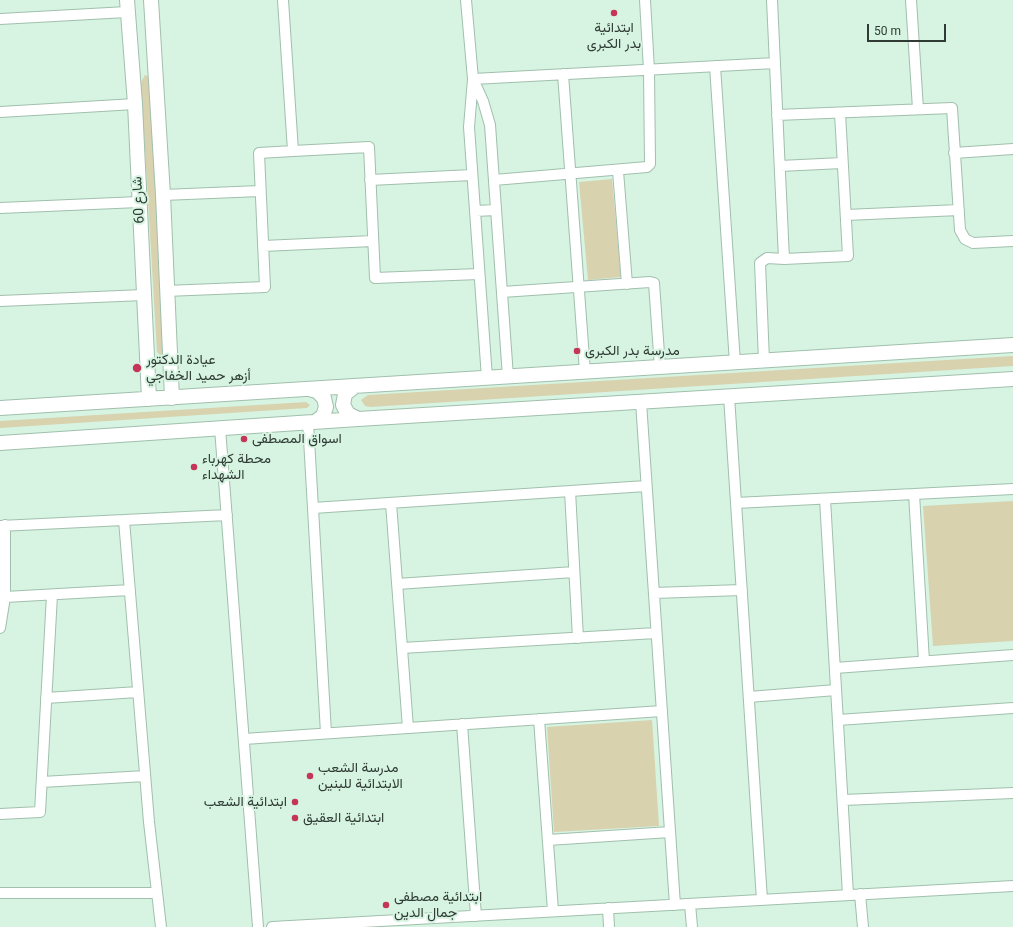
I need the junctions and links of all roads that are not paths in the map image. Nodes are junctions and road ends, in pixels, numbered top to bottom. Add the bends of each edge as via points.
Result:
1 (150, 0) edge
2 (283, 0) edge
3 (466, 0) edge
4 (645, 0) edge
5 (772, 0) edge
6 (911, 0) edge
7 (127, 6) edge
8 (0, 19) edge
9 (153, 41) junction
10 (130, 43) junction
11 (775, 63) junction
12 (716, 66) junction
13 (649, 70) junction
14 (563, 74) junction
15 (155, 76) junction
16 (132, 77) junction
17 (473, 79) junction
18 (135, 104) junction
19 (918, 109) junction
20 (0, 112) edge
21 (840, 113) junction
22 (777, 115) junction
23 (1013, 149) edge
24 (293, 151) junction
25 (954, 153) junction
26 (842, 163) junction
27 (780, 166) junction
28 (618, 171) junction
29 (570, 173) junction
30 (472, 175) junction
31 (370, 180) junction
32 (494, 180) junction
33 (260, 192) junction
34 (163, 196) junction
35 (139, 202) junction
36 (0, 208) edge
37 (496, 210) junction
38 (959, 210) junction
39 (475, 211) junction
40 (846, 216) junction
41 (373, 241) junction
42 (1013, 241) edge
43 (263, 246) junction
44 (784, 259) junction
45 (479, 274) junction
46 (627, 284) junction
47 (578, 288) junction
48 (166, 291) junction
49 (502, 292) junction
50 (144, 295) junction
51 (0, 301) edge
52 (1013, 345) edge
53 (147, 355) junction
54 (170, 355) junction
55 (764, 361) junction
56 (735, 363) junction
57 (660, 368) junction
58 (585, 372) junction
59 (508, 377) junction
60 (487, 378) junction
61 (1013, 379) edge
62 (354, 387) junction
63 (312, 390) junction
64 (729, 396) junction
65 (172, 398) junction
66 (149, 399) junction
67 (641, 402) junction
68 (0, 408) edge
69 (358, 419) junction
70 (312, 422) junction
71 (220, 428) junction
72 (0, 443) edge
73 (646, 486) junction
74 (1013, 489) edge
75 (570, 491) junction
76 (914, 494) junction
77 (825, 499) junction
78 (391, 503) junction
79 (736, 503) junction
80 (313, 508) junction
81 (227, 515) junction
82 (124, 520) junction
83 (3, 526) edge
84 (574, 572) junction
85 (397, 584) junction
86 (130, 590) junction
87 (742, 590) junction
88 (654, 593) junction
89 (52, 595) junction
90 (5, 597) junction
91 (0, 628) edge
92 (656, 633) junction
93 (578, 638) junction
94 (402, 648) junction
95 (1013, 655) edge
96 (924, 661) junction
97 (835, 668) junction
98 (836, 690) junction
99 (138, 692) junction
100 (748, 697) junction
101 (46, 698) junction
102 (1013, 708) edge
103 (662, 711) junction
104 (540, 719) junction
105 (838, 720) junction
106 (462, 724) junction
107 (408, 728) junction
108 (326, 733) junction
109 (244, 739) junction
110 (145, 776) junction
111 (42, 782) junction
112 (1013, 793) edge
113 (842, 800) junction
114 (0, 814) edge
115 (670, 832) junction
116 (548, 840) junction
117 (1013, 886) edge
118 (0, 893) edge
119 (156, 893) junction
120 (860, 894) junction
121 (848, 895) junction
122 (762, 900) junction
123 (690, 904) junction
124 (675, 905) junction
125 (608, 908) junction
126 (553, 912) junction
127 (476, 916) junction
128 (161, 927) edge
129 (258, 927) edge
130 (272, 927) edge
131 (609, 927) edge
132 (692, 927) edge
133 (863, 927) edge

1 - 9 main road, شارع 60
2 - 24 street
3 - 17 street
4 - 13 street
5 - 11 street
6 - 19 street
7 - 8 street
7 - 10 main road, شارع 60
9 - 10 main road via 142,46
9 - 15 main road, شارع 60
10 - 16 main road, شارع 60
11 - 12 street
11 - 22 street
12 - 13 street
12 - 56 street
13 - 14 street
13 - 28 street via 650,164 647,167
14 - 17 street
14 - 29 street
15 - 16 main road via 141,74
15 - 34 main road, شارع 60
16 - 18 main road, شارع 60
17 - 30 street via 469,127
17 - 32 street via 490,124
18 - 20 street
18 - 35 main road, شارع 60
19 - 21 street
19 - 25 street via 952,108
21 - 22 street
21 - 26 street
22 - 27 street
23 - 25 street
24 - 31 street via 369,147
24 - 33 street via 259,153
25 - 38 street
26 - 27 street
26 - 40 street
27 - 44 street
28 - 29 street
28 - 46 street
29 - 32 street
29 - 47 street
30 - 31 street
30 - 39 street
31 - 41 street
32 - 37 street
33 - 34 street
33 - 43 street
34 - 48 main road, شارع 60
35 - 36 street
35 - 50 main road, شارع 60
37 - 39 street
37 - 49 street
38 - 40 street
38 - 42 street via 960,230 965,240 973,243
39 - 45 street
40 - 44 street via 848,256
41 - 43 street
41 - 45 street via 375,278
43 - 48 street via 265,287
44 - 55 street via 767,258 760,263
45 - 60 street
46 - 47 street
46 - 57 street via 654,283
47 - 49 street
47 - 58 street
48 - 54 main road, شارع 60
49 - 59 street
50 - 51 street
50 - 53 main road, شارع 60
52 - 55 main road
53 - 54 main road via 159,360
53 - 66 main road, شارع 60
54 - 65 main road, شارع 60
55 - 56 main road
56 - 57 main road
57 - 58 main road
58 - 59 main road
59 - 60 main road
60 - 62 main road
61 - 64 main road
62 - 63 main road
62 - 69 main road via 345,394 343,405 348,414
63 - 65 main road
63 - 70 main road via 324,398 326,407 323,416
64 - 67 main road
64 - 79 street
65 - 66 main road
66 - 68 main road
67 - 69 main road
67 - 73 street
69 - 70 main road
70 - 71 main road
70 - 80 street
71 - 72 main road
71 - 81 street
73 - 75 street
73 - 88 street
74 - 76 street
75 - 78 street
75 - 84 street
76 - 77 street
76 - 96 street
77 - 79 street
77 - 97 street
78 - 80 street
78 - 85 street
79 - 87 street
80 - 108 street
81 - 82 street
81 - 109 street
82 - 83 street
82 - 86 street
83 - 90 street
84 - 85 street
84 - 93 street
85 - 94 street
86 - 89 street
86 - 99 street
87 - 88 street
87 - 100 street
88 - 92 street
89 - 90 street
89 - 101 street
90 - 91 street
92 - 93 street
92 - 103 street
93 - 94 street
94 - 107 street
95 - 96 street
96 - 97 street
97 - 98 street
98 - 100 street
98 - 105 street
99 - 101 street
99 - 110 street
100 - 122 street
101 - 111 street
102 - 105 street
103 - 104 street
103 - 115 street
104 - 106 street
104 - 116 street
105 - 113 street
106 - 107 street
106 - 127 street
107 - 108 street
108 - 109 street
109 - 129 street
110 - 111 street
110 - 119 street
111 - 114 street via 40,812
112 - 113 street
113 - 121 street
115 - 116 street
115 - 124 street
116 - 126 street
117 - 120 street
118 - 119 street
119 - 128 street
120 - 121 street
120 - 133 street
121 - 122 street
122 - 123 street
123 - 124 street
123 - 132 street
124 - 125 street
125 - 126 street
125 - 131 street
126 - 127 street
127 - 130 street

